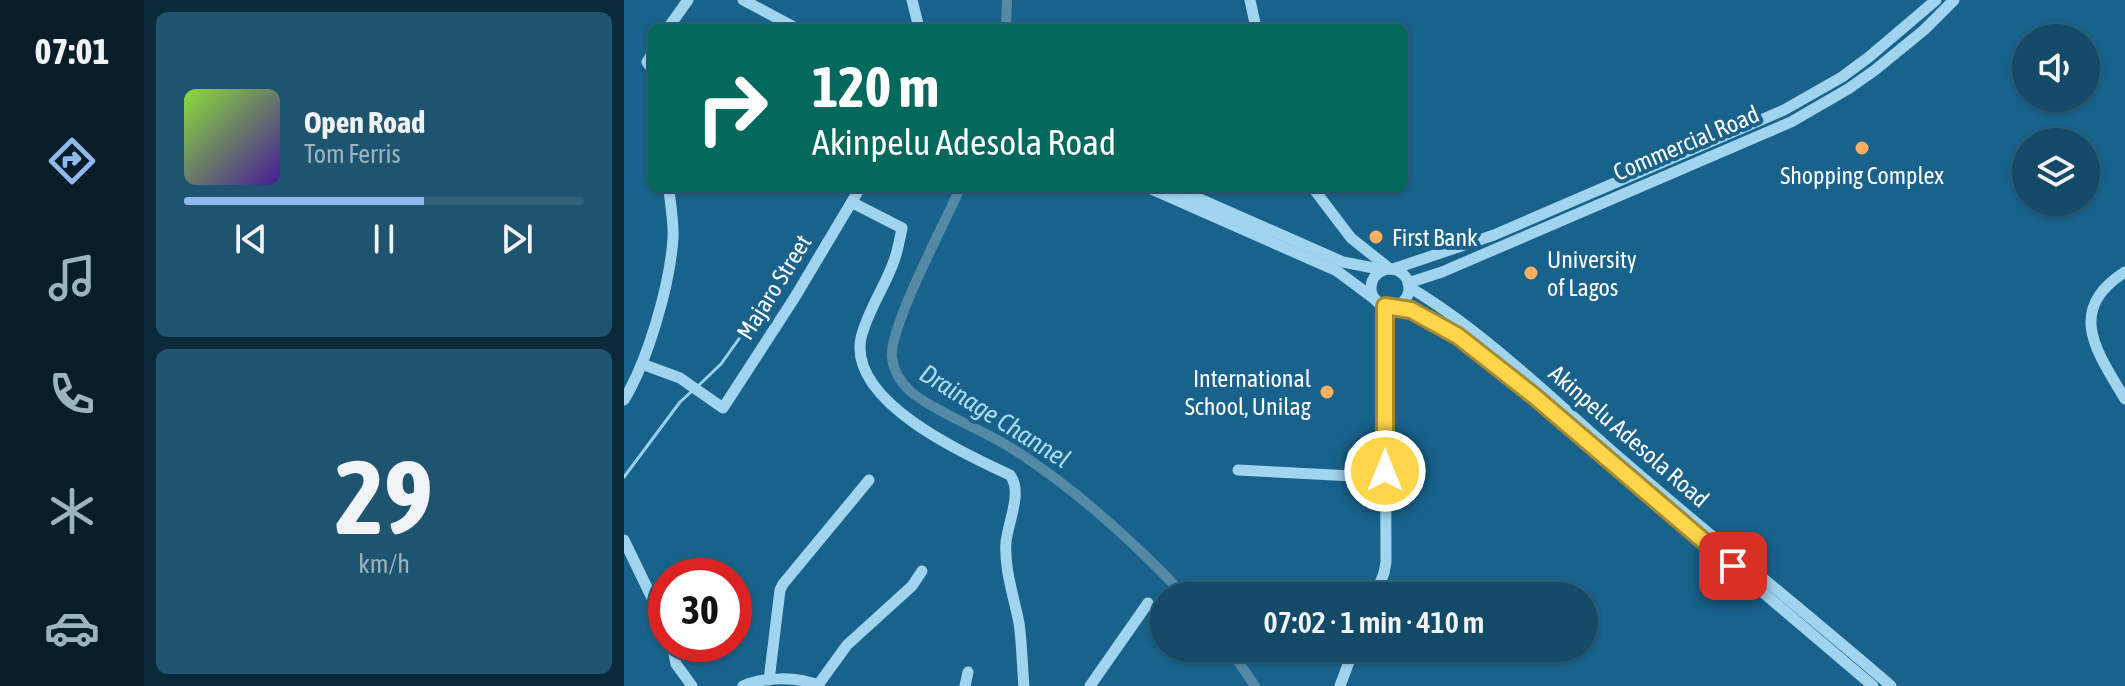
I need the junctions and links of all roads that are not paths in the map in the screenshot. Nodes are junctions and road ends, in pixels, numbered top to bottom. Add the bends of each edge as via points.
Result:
1 (688, 0) edge
2 (743, 0) edge
3 (912, 0) edge
4 (1250, 0) edge
5 (1936, 0) edge
6 (1954, 0) edge
7 (671, 24) edge
8 (788, 24) edge
9 (918, 24) edge
10 (1255, 24) edge
11 (669, 192) edge
12 (858, 192) edge
13 (1158, 192) edge
14 (1184, 192) edge
15 (1316, 192) edge
16 (853, 203) junction
17 (1351, 238) junction
18 (1337, 260) junction
19 (1389, 270) junction
20 (2125, 272) edge
21 (1408, 285) junction
22 (1386, 304) junction
23 (642, 364) junction
24 (2125, 399) edge
25 (624, 400) edge
26 (1385, 454) junction
27 (1238, 470) dead end
28 (869, 480) dead end
29 (624, 540) edge
30 (922, 571) dead end
31 (1380, 582) edge
32 (648, 590) edge
33 (1148, 603) dead end
34 (676, 662) edge
35 (1349, 662) edge
36 (968, 672) dead end
37 (769, 680) junction
38 (818, 685) edge
39 (692, 686) edge
40 (743, 686) edge
41 (965, 686) edge
42 (1024, 686) edge
43 (1090, 686) edge
44 (1340, 686) edge
45 (1873, 686) edge
46 (1891, 686) edge

1 - 7 street
2 - 8 street
3 - 9 street
4 - 10 street
5 - 19 street, Commercial Road via 1842,77 1784,110 1494,235
6 - 21 street, Commercial Road via 1875,70 1791,122
11 - 23 street via 674,235
12 - 16 street, Majaro Street
13 - 22 street, Akinpelu Adesola Road via 1337,271
14 - 18 street
15 - 17 street
16 - 23 street, Majaro Street via 723,408 690,383
16 - 42 street via 902,228 895,260 861,339 860,356 870,383 918,425 1014,479 1006,544
17 - 18 street
17 - 19 street
18 - 19 street
19 - 21 street via 1405,277
19 - 22 street via 1372,283
20 - 24 street via 2100,292 2090,320 2099,355
21 - 22 street via 1403,301
21 - 46 street, Akinpelu Adesola Road via 1519,370
22 - 26 street
22 - 45 street, Akinpelu Adesola Road via 1442,325 1494,364
23 - 25 street
26 - 27 street via 1353,454 1353,476
26 - 31 street via 1386,562
28 - 37 street via 780,590
29 - 32 street
30 - 38 street via 847,645
33 - 43 street
34 - 39 street
35 - 44 street
36 - 41 street
37 - 38 street
37 - 40 street

